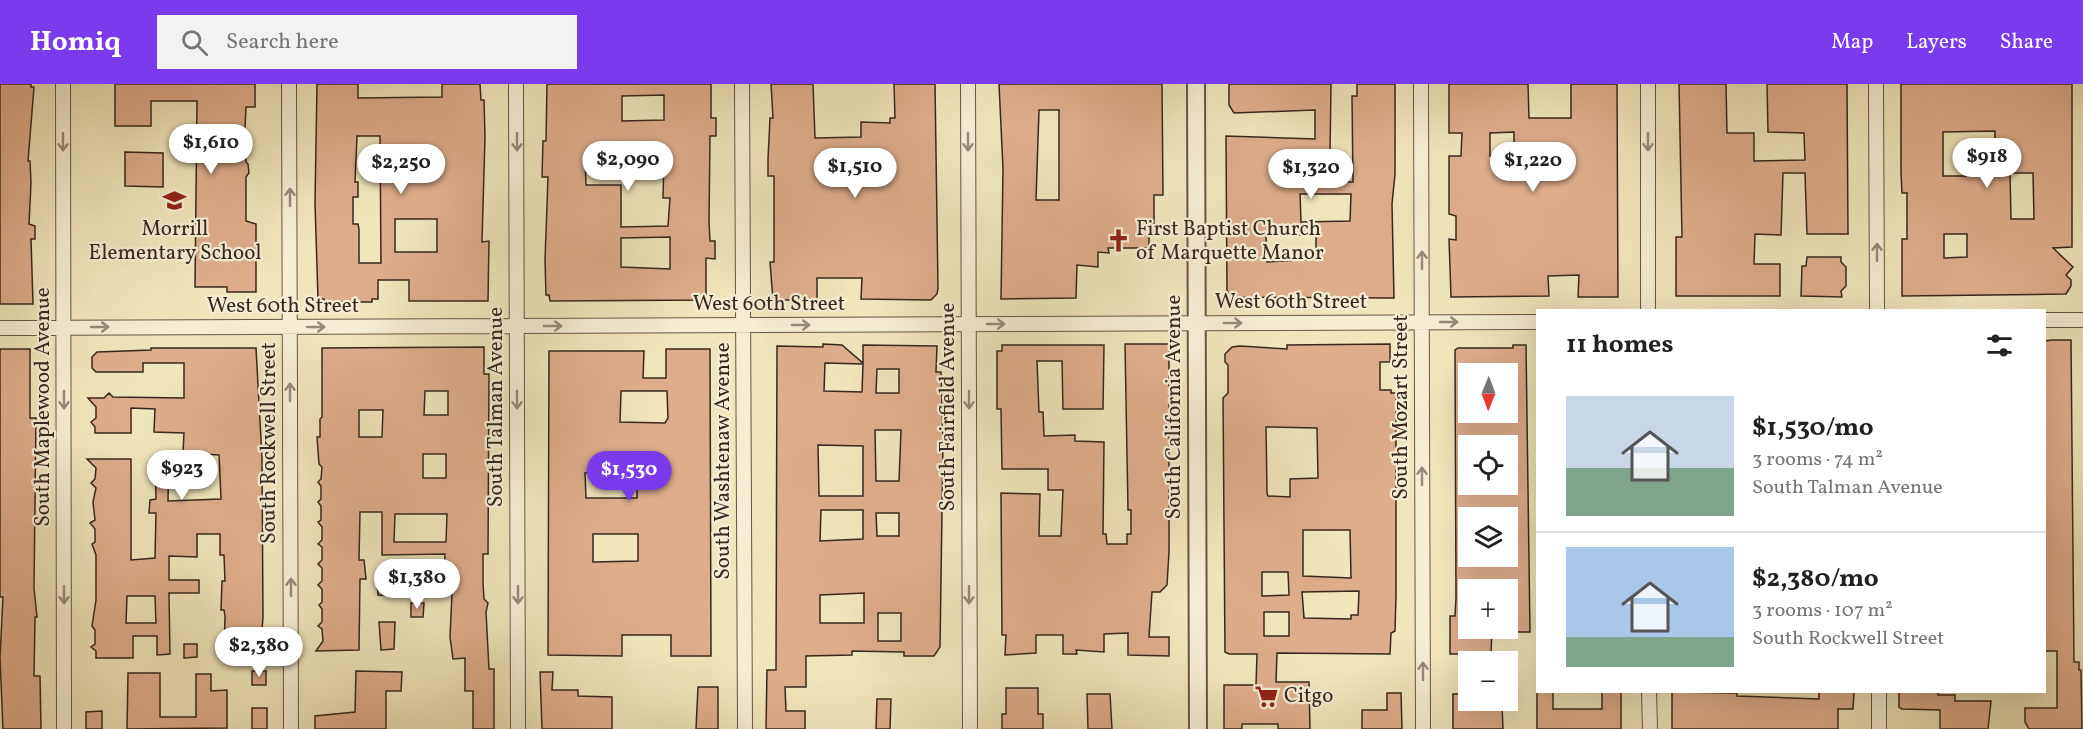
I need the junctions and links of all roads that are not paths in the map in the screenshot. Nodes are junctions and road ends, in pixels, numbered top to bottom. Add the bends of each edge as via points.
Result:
1 (63, 84) edge
2 (290, 84) edge
3 (516, 84) edge
4 (742, 84) edge
5 (968, 84) edge
6 (1196, 84) edge
7 (1421, 84) edge
8 (1648, 84) edge
9 (1876, 84) edge
10 (1648, 309) edge
11 (1877, 309) edge
12 (2046, 320) edge
13 (2083, 320) edge
14 (1422, 322) junction
15 (1536, 322) edge
16 (1196, 323) junction
17 (969, 324) junction
18 (743, 325) junction
19 (517, 326) junction
20 (63, 327) junction
21 (290, 327) junction
22 (0, 328) edge
23 (1649, 693) edge
24 (1879, 693) edge
25 (64, 729) edge
26 (291, 729) edge
27 (518, 729) edge
28 (745, 729) edge
29 (970, 729) edge
30 (1198, 729) edge
31 (1423, 729) edge
32 (1650, 729) edge
33 (1880, 729) edge

1 -> 20 street, South Maplewood Avenue
21 -> 2 street, South Rockwell Street
3 -> 19 street, South Talman Avenue
4 - 18 street, South Washtenaw Avenue
5 -> 17 street, South Fairfield Avenue
6 - 16 street, South California Avenue
14 -> 7 street, South Mozart Street
8 -> 10 street
11 -> 9 street
12 - 13 street
14 -> 15 street, West 60th Street
16 -> 14 street, West 60th Street
31 -> 14 street, South Mozart Street
17 -> 16 street, West 60th Street
16 - 30 street, South California Avenue
18 -> 17 street, West 60th Street
17 -> 29 street, South Fairfield Avenue
19 -> 18 street, West 60th Street
18 - 28 street, South Washtenaw Avenue
21 -> 19 street, West 60th Street
19 -> 27 street, South Talman Avenue
20 -> 21 street, West 60th Street
20 - 22 street, West 60th Street
20 -> 25 street, South Maplewood Avenue
26 -> 21 street, South Rockwell Street
23 - 32 street
24 - 33 street

